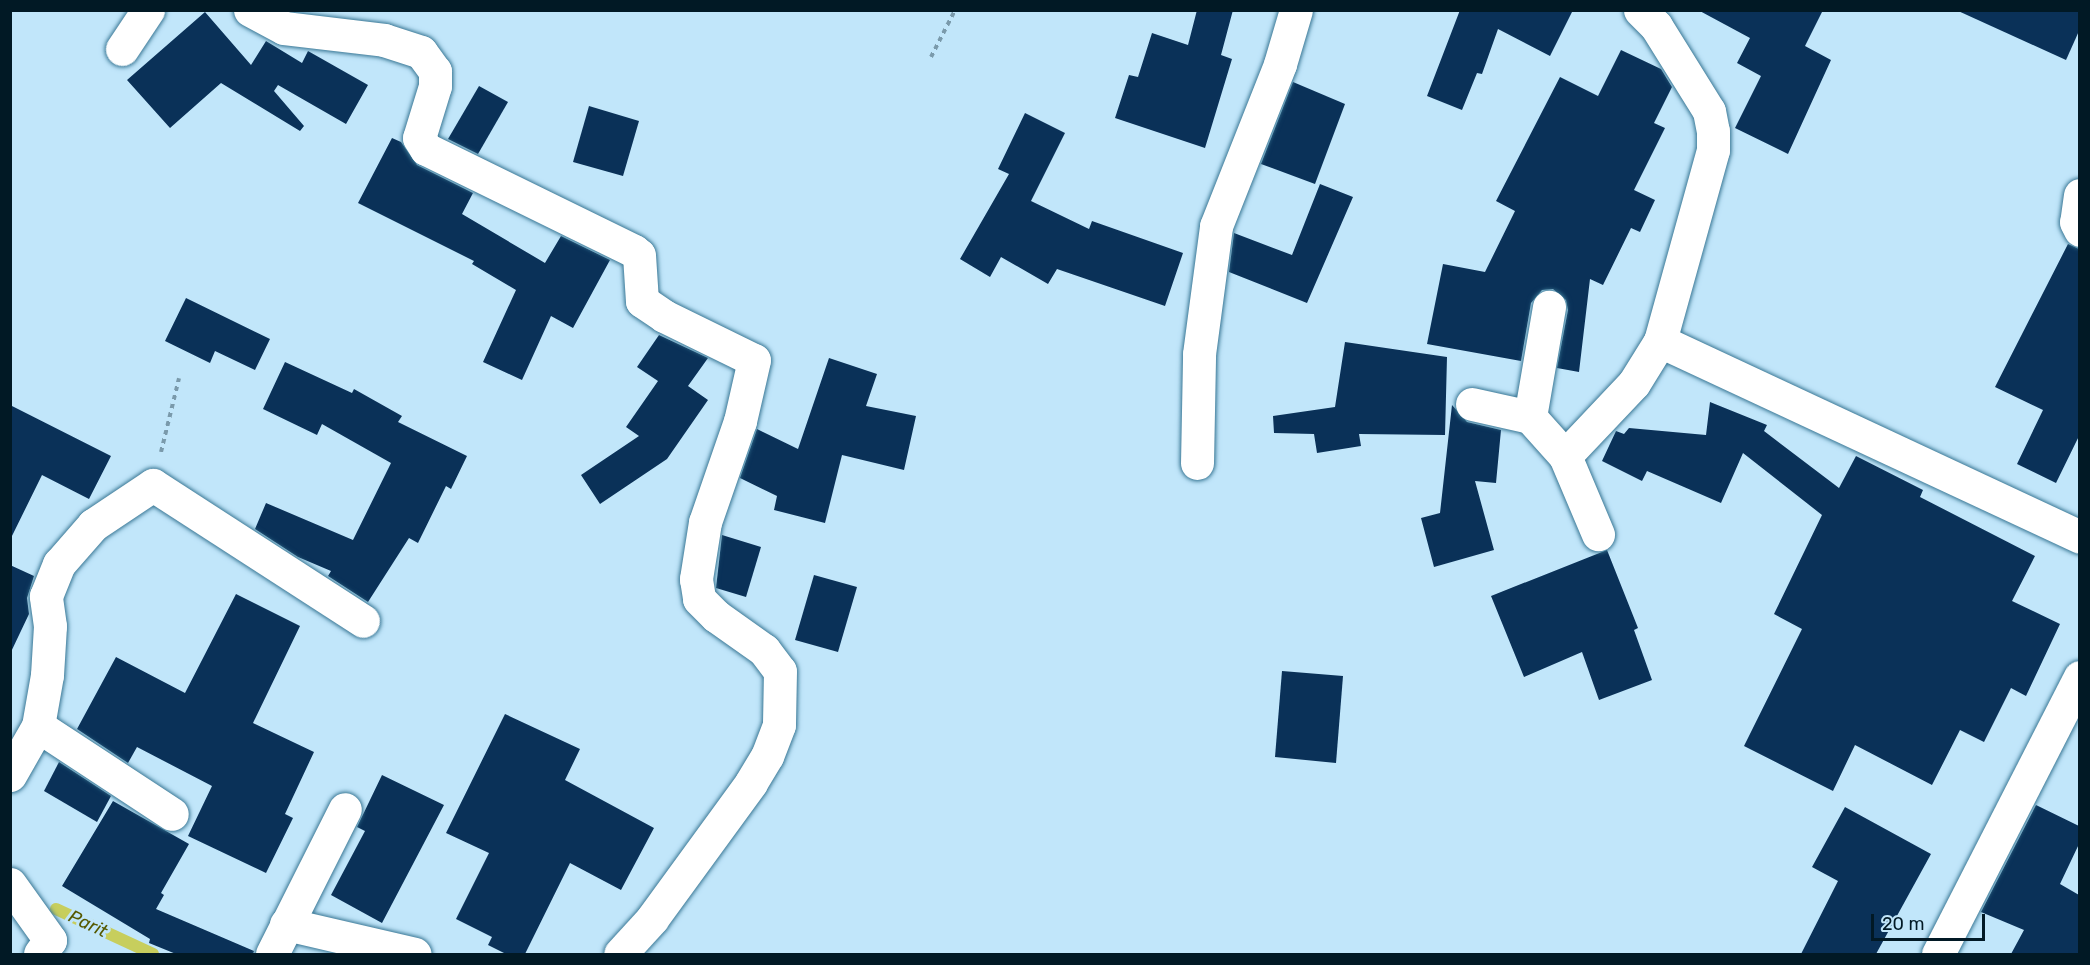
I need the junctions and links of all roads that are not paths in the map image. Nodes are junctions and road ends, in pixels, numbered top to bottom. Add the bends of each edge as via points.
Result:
1 (148, 10) edge
2 (250, 10) edge
3 (1296, 10) edge
4 (1654, 16) edge
5 (122, 49) dead end
6 (2079, 195) edge
7 (2079, 230) edge
8 (1549, 307) dead end
9 (1660, 341) junction
10 (1472, 404) dead end
11 (1530, 417) junction
12 (1564, 456) junction
13 (1197, 464) dead end
14 (1598, 534) dead end
15 (2079, 537) edge
16 (363, 621) dead end
17 (2079, 677) edge
18 (38, 726) junction
19 (10, 775) edge
20 (345, 809) dead end
21 (172, 814) dead end
22 (10, 884) edge
23 (286, 924) junction
24 (54, 950) edge
25 (272, 954) edge
26 (415, 954) edge
27 (620, 954) edge
28 (1938, 954) edge

1 - 5 street
2 - 27 street via 284,28 384,40 421,52 435,71 435,86 419,138 426,148 634,251 639,255 642,301 664,316 754,360 741,421 705,522 696,579 699,599 764,650 780,671 779,724 751,783 652,919
3 - 13 street via 1280,64 1216,226 1199,354
4 - 9 street via 1709,111 1713,131 1713,150
6 - 7 street
8 - 11 street
9 - 12 street via 1634,383
9 - 15 street
10 - 11 street
11 - 12 street
12 - 14 street
16 - 18 street via 153,485 93,525 59,564 46,596 50,626 47,675
17 - 28 street
18 - 19 street
18 - 21 street
20 - 23 street
22 - 24 street
23 - 25 street
23 - 26 street

